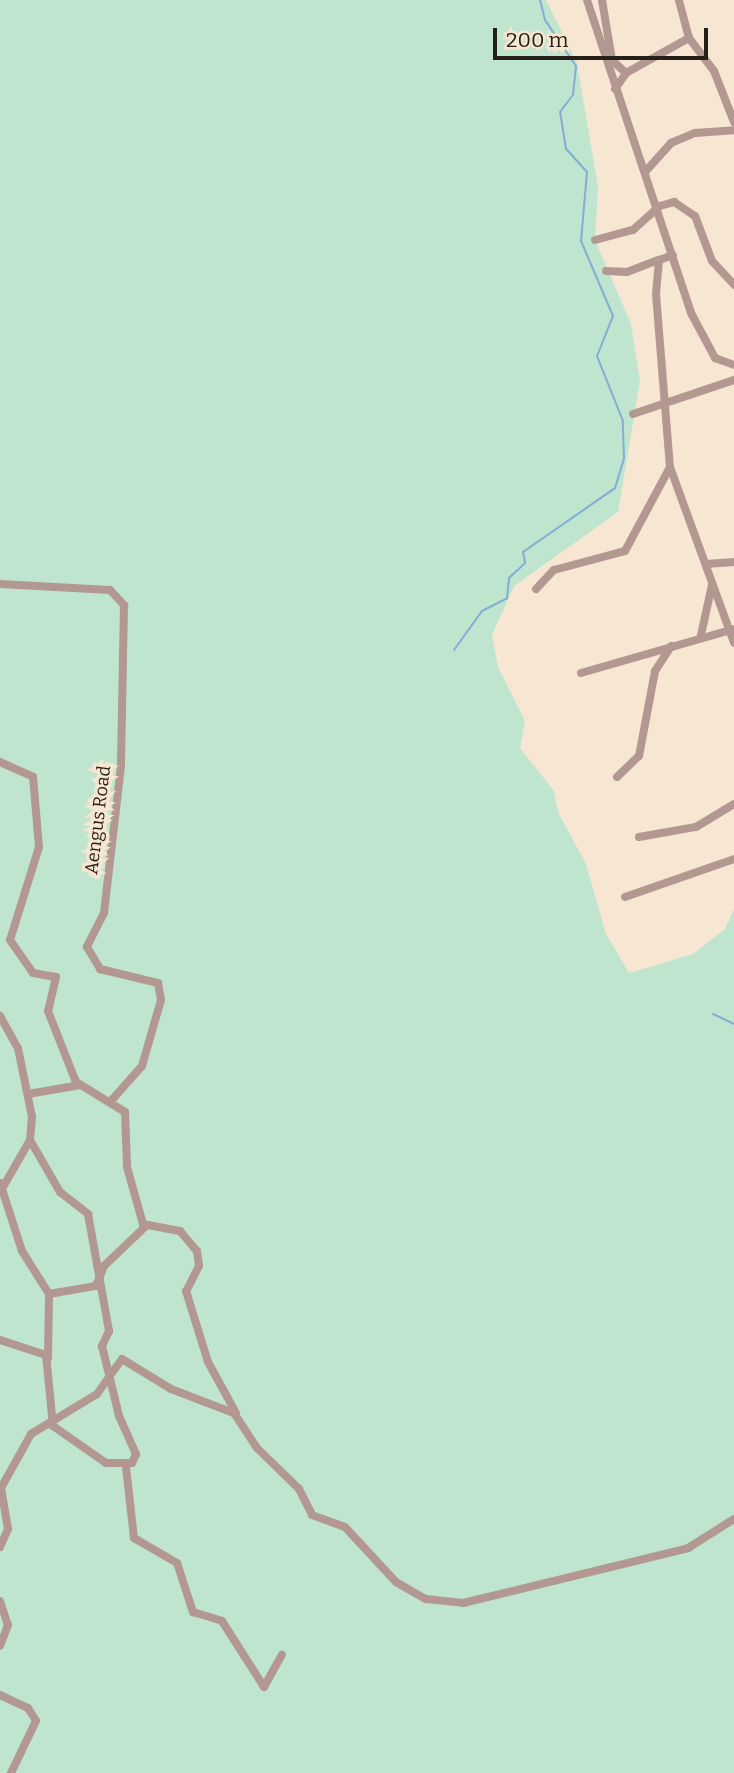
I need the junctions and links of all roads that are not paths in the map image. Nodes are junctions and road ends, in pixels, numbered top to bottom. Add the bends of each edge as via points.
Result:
1 (587, 0) edge
2 (602, 0) edge
3 (679, 0) edge
4 (689, 38) junction
5 (626, 73) junction
6 (615, 89) junction
7 (734, 122) edge
8 (734, 130) edge
9 (645, 172) junction
10 (654, 210) junction
11 (595, 240) dead end
12 (673, 255) junction
13 (659, 260) junction
14 (606, 271) dead end
15 (734, 285) edge
16 (734, 365) edge
17 (734, 380) edge
18 (663, 406) junction
19 (633, 414) dead end
20 (670, 467) junction
21 (734, 562) edge
22 (706, 564) junction
23 (712, 582) junction
24 (0, 584) edge
25 (536, 589) dead end
26 (732, 629) edge
27 (701, 635) junction
28 (734, 643) edge
29 (672, 644) junction
30 (581, 673) dead end
31 (0, 762) edge
32 (617, 776) dead end
33 (734, 804) edge
34 (639, 837) dead end
35 (734, 859) edge
36 (625, 897) dead end
37 (0, 1016) edge
38 (80, 1085) junction
39 (28, 1094) junction
40 (111, 1101) junction
41 (30, 1140) junction
42 (1, 1185) edge
43 (145, 1227) junction
44 (101, 1276) junction
45 (50, 1294) junction
46 (0, 1340) edge
47 (48, 1358) junction
48 (111, 1370) junction
49 (48, 1419) junction
50 (241, 1422) junction
51 (126, 1466) junction
52 (734, 1519) edge
53 (0, 1547) edge
54 (0, 1601) edge
55 (0, 1646) edge
56 (282, 1655) dead end
57 (0, 1695) edge
58 (11, 1773) edge

1 - 6 street
2 - 5 street via 612,60
3 - 4 street
4 - 5 street
4 - 7 street via 714,71
5 - 6 street
6 - 9 street
8 - 9 street via 695,133 671,143
9 - 10 street
10 - 11 street via 633,230
10 - 12 street
10 - 15 street via 674,202 695,216 712,261
12 - 13 street
12 - 16 street via 691,313 715,358
13 - 14 street via 627,272
13 - 18 street
17 - 18 street
18 - 19 street
18 - 20 street
20 - 22 street
20 - 25 street via 625,551 554,570
21 - 22 street
22 - 23 street
23 - 26 street
23 - 27 street
24 - 40 street, Aengus Road via 110,590 124,605 121,773 104,913 87,947 100,969 158,983 161,1000 142,1066
26 - 27 street
26 - 28 street
27 - 29 street
29 - 30 street
29 - 32 street via 654,671 639,757
31 - 38 street via 33,777 39,847 10,940 33,973 56,977 51,1026
33 - 34 street via 696,827
35 - 36 street
37 - 39 street via 18,1048
38 - 39 street
38 - 40 street
39 - 41 street
40 - 43 street via 127,1118 127,1167
41 - 42 street
41 - 44 street via 60,1192 88,1214
42 - 45 street via 22,1251
43 - 44 street
43 - 50 street via 180,1231 197,1251 200,1261 188,1297 208,1362
44 - 45 street via 92,1287
44 - 48 street via 109,1331 102,1346
45 - 47 street
46 - 47 street
47 - 49 street
48 - 49 street via 86,1403
48 - 50 street via 125,1360 171,1389 229,1410
48 - 51 street via 118,1416 136,1454
49 - 51 street via 98,1459
49 - 53 street via 31,1434 1,1488 8,1529
50 - 52 street via 257,1448 299,1489 312,1515 345,1527 396,1582 426,1599 463,1602 688,1548
51 - 56 street via 134,1538 177,1563 193,1612 222,1621 264,1687
54 - 55 street via 8,1625
57 - 58 street via 28,1708 36,1721

